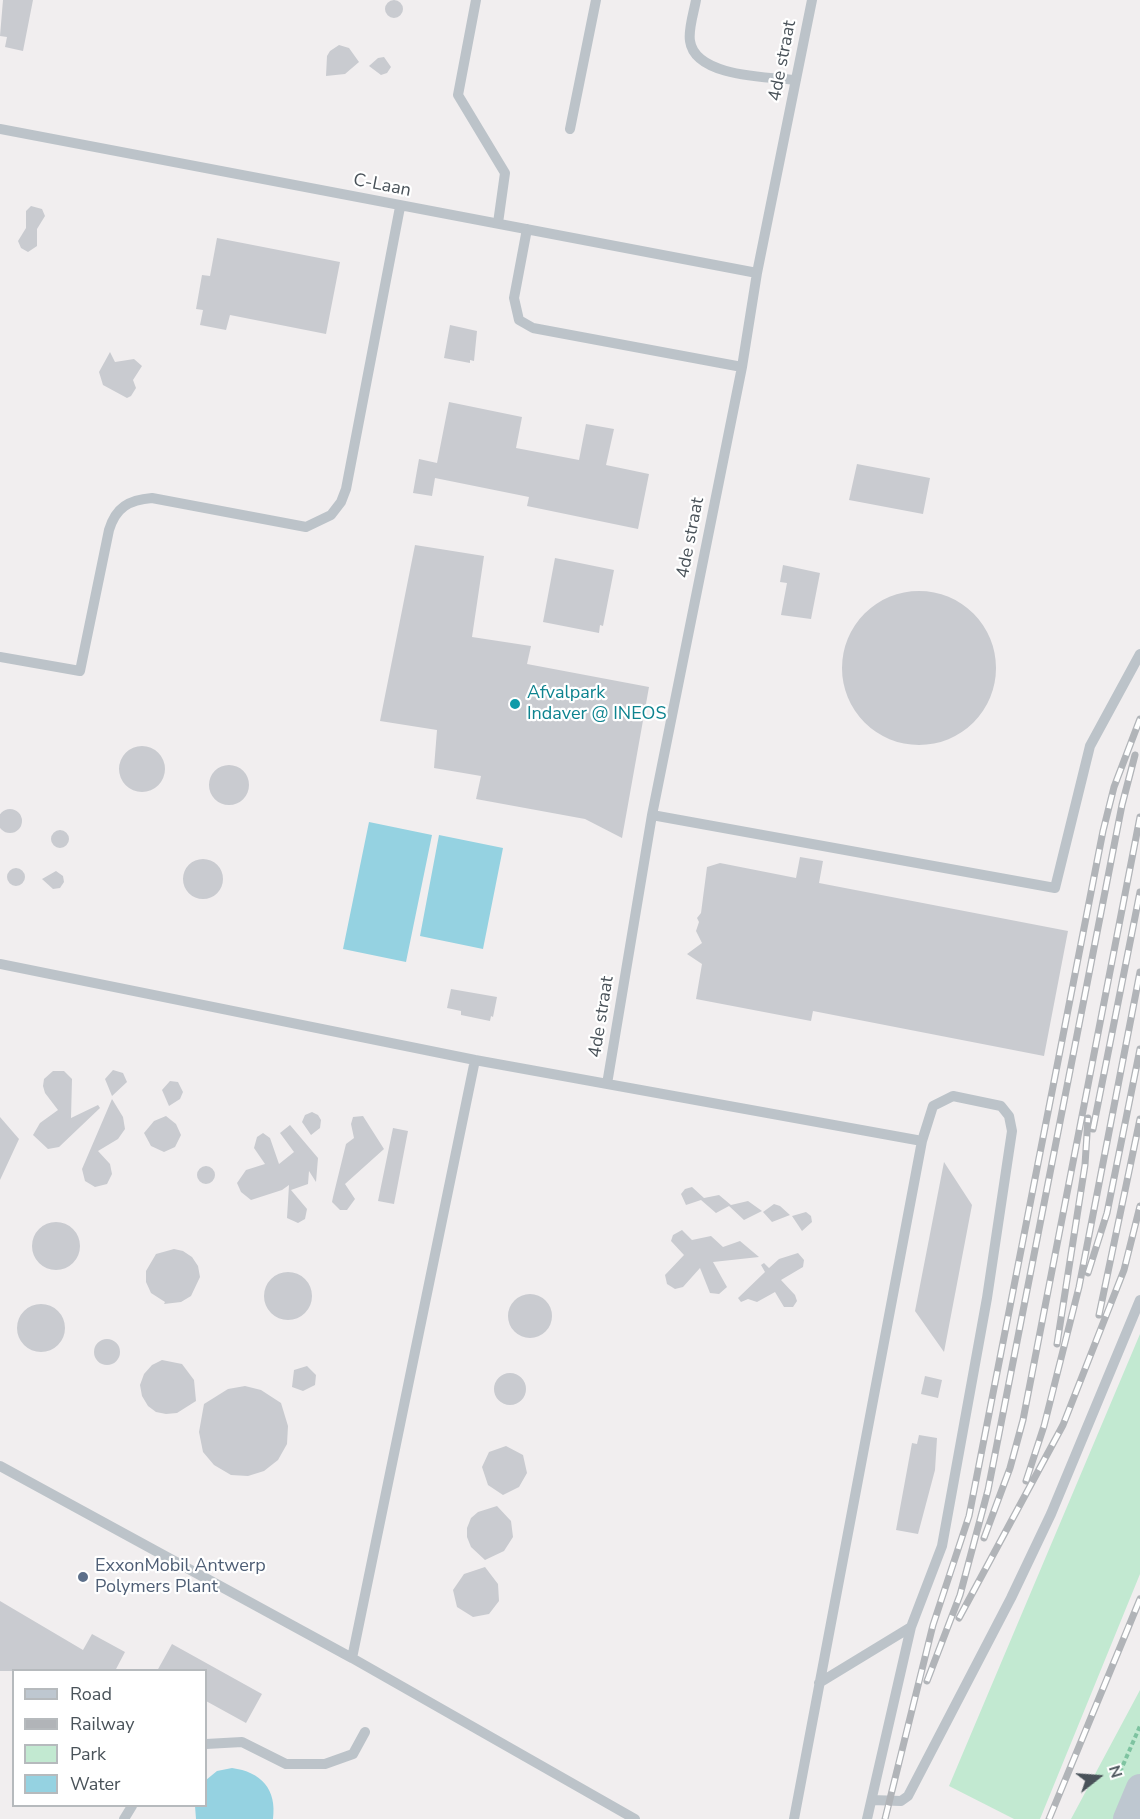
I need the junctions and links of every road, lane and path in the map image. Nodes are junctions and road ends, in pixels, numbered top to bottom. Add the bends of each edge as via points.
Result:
1 (476, 0) edge
2 (596, 0) edge
3 (696, 0) edge
4 (812, 0) edge
5 (796, 80) junction
6 (0, 129) edge
7 (570, 129) dead end
8 (399, 207) junction
9 (498, 223) junction
10 (527, 229) junction
11 (757, 273) junction
12 (742, 367) junction
13 (1140, 654) edge
14 (0, 657) edge
15 (652, 815) junction
16 (0, 964) edge
17 (475, 1060) junction
18 (607, 1084) junction
19 (922, 1141) junction
20 (1140, 1300) edge
21 (0, 1466) edge
22 (911, 1627) junction
23 (352, 1658) junction
24 (819, 1683) junction
25 (365, 1732) dead end
26 (207, 1744) edge
27 (1140, 1788) edge
28 (872, 1800) junction
29 (635, 1819) edge
30 (794, 1819) edge
31 (867, 1819) edge
32 (1127, 1819) edge

1 - 9 lane via 458,95 505,173
2 - 7 lane
3 - 5 lane via 689,39 692,49 708,65
4 - 5 lane, 4de straat
5 - 11 lane, 4de straat
6 - 8 lane, C-Laan
8 - 9 lane, C-Laan
8 - 14 lane via 346,489 331,515 306,527 152,498 122,506 111,522 80,671
9 - 10 lane, C-Laan
10 - 11 lane, C-Laan
10 - 12 lane via 514,298 519,320 533,328
11 - 12 lane, 4de straat
12 - 15 lane, 4de straat
13 - 15 lane via 1090,746 1055,888
15 - 18 lane, 4de straat
16 - 17 lane
17 - 18 lane
17 - 23 lane
18 - 19 lane
19 - 22 lane via 933,1106 953,1096 1001,1106 1009,1116 1012,1131 987,1298 942,1546
19 - 24 lane
20 - 28 lane via 1051,1514 908,1796 901,1801
21 - 23 lane
22 - 24 lane
22 - 28 lane
23 - 29 lane
24 - 30 lane
25 - 26 lane via 353,1754 325,1764 286,1764 242,1742
27 - 32 street
28 - 31 lane

